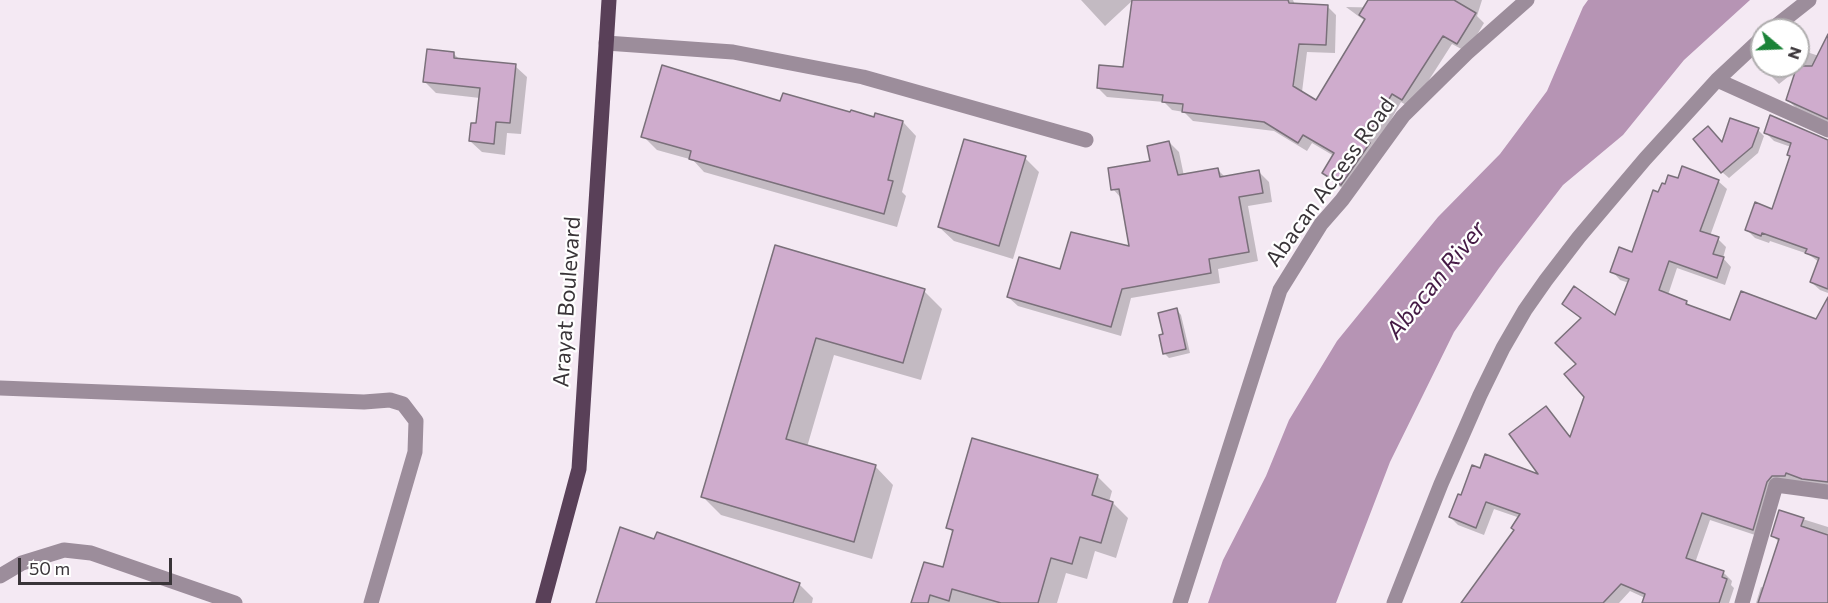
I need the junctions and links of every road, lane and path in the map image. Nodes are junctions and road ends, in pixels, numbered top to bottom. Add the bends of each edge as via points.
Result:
1 (609, 0) edge
2 (1527, 0) edge
3 (1809, 0) edge
4 (1786, 18) edge
5 (606, 43) junction
6 (1750, 49) edge
7 (1717, 80) junction
8 (1828, 130) edge
9 (1086, 140) dead end
10 (0, 388) edge
11 (1828, 492) edge
12 (0, 576) edge
13 (196, 597) edge
14 (236, 603) edge
15 (371, 603) edge
16 (543, 603) edge
17 (1180, 603) edge
18 (1394, 603) edge
19 (1742, 603) edge

1 - 5 main road, Arayat Boulevard
2 - 17 street, Abacan Access Road via 1403,117 1321,224 1280,290
3 - 4 street
5 - 9 street via 733,52 863,77
5 - 16 main road, Arayat Boulevard via 579,469
6 - 7 street
7 - 8 street
7 - 18 street via 1579,237 1525,310 1480,395
10 - 15 street via 390,400 404,404 416,421 415,452
11 - 19 street via 1776,485
12 - 13 street via 22,563 64,550 91,552
13 - 14 street

